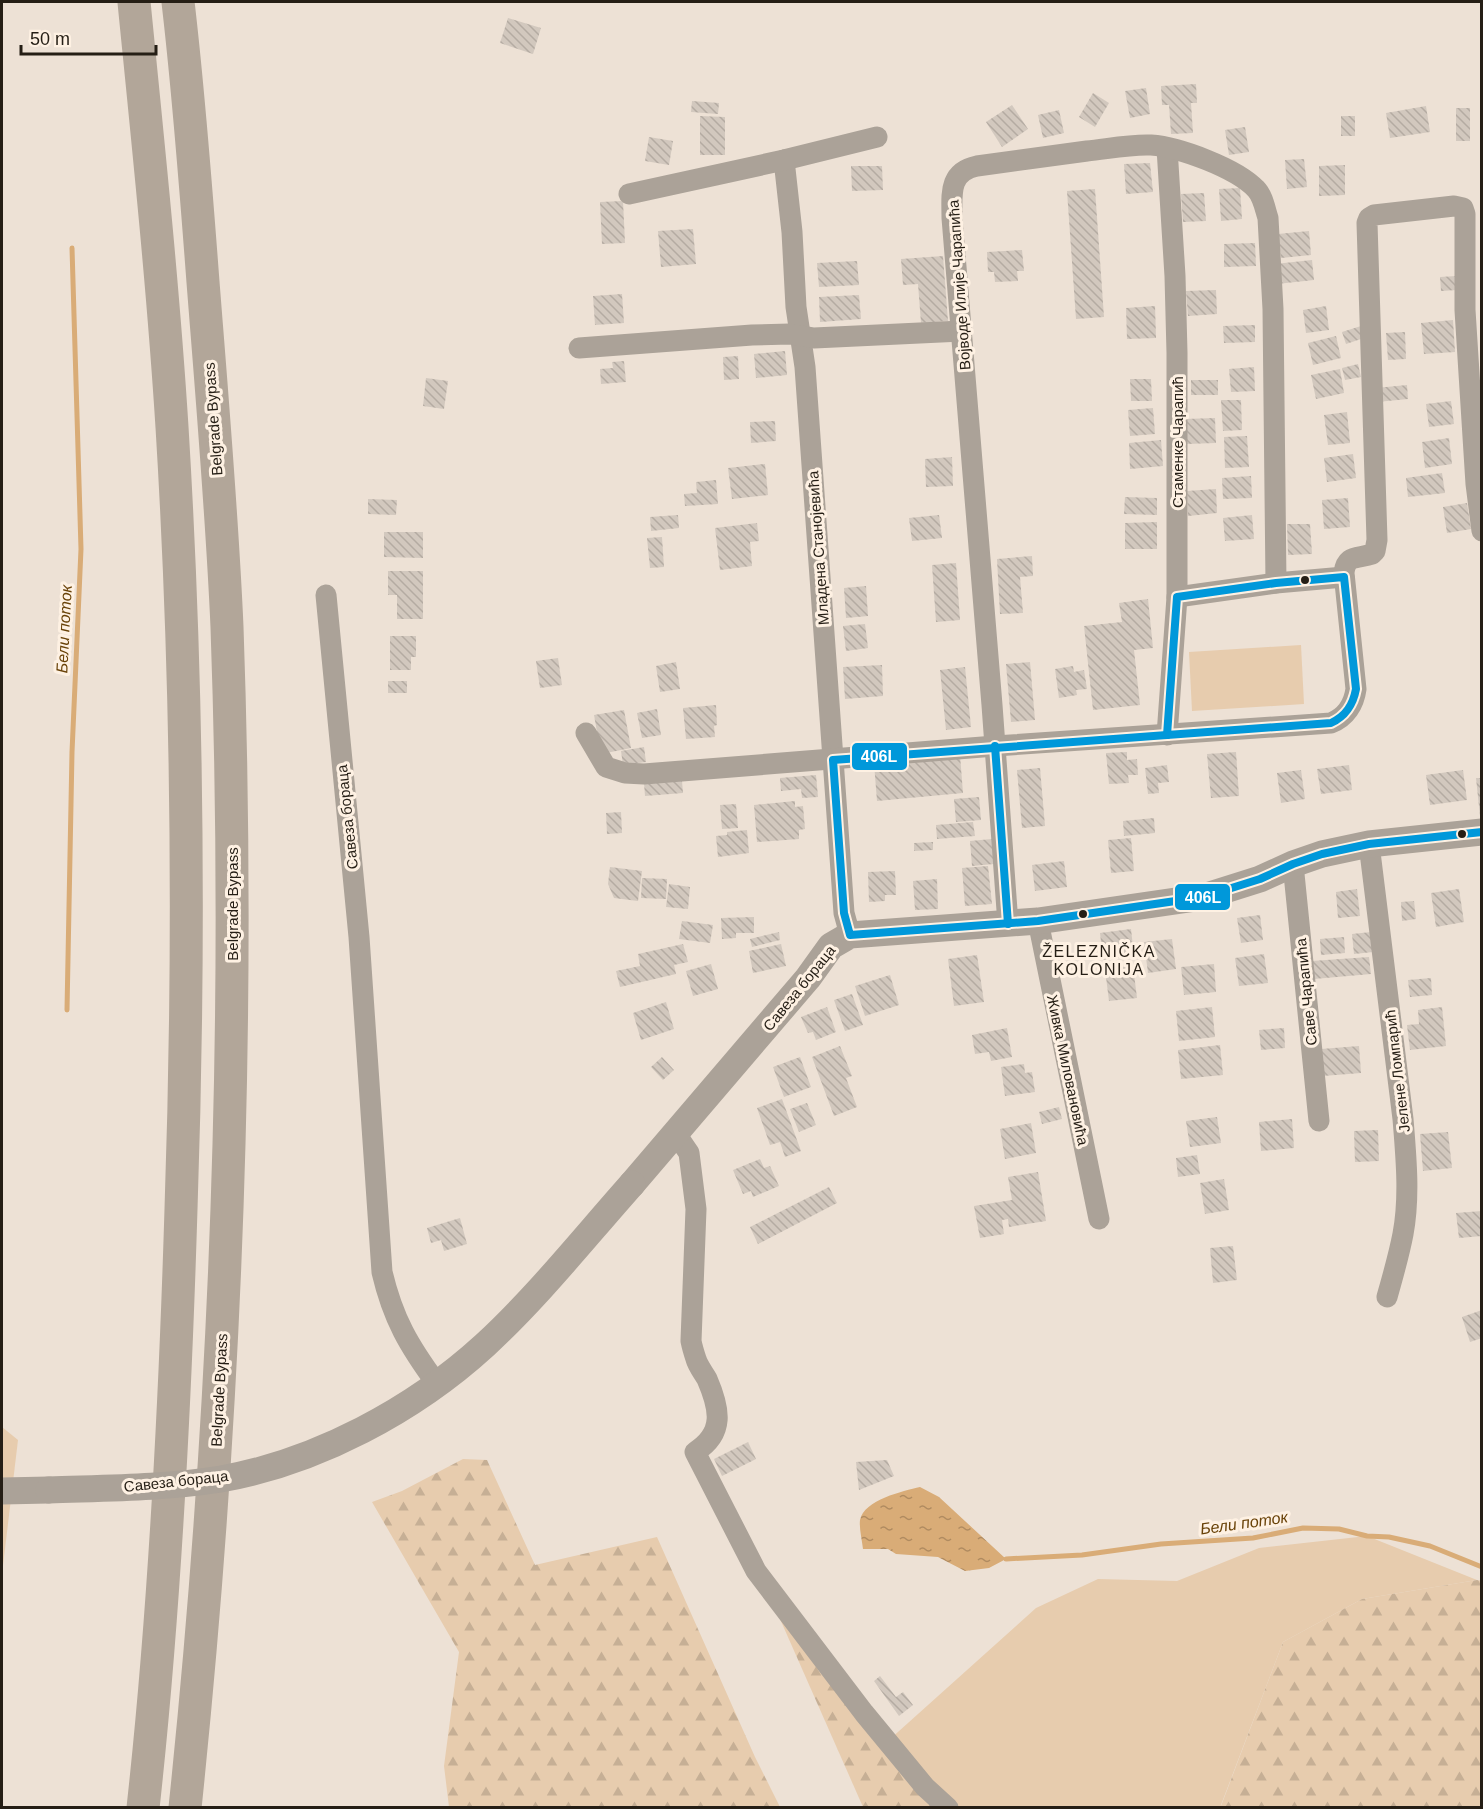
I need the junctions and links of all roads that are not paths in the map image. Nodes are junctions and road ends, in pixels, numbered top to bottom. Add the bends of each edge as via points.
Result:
1 (134, 2) edge
2 (178, 2) edge
3 (877, 137) dead end
4 (1167, 148) junction
5 (784, 160) junction
6 (629, 194) dead end
7 (962, 331) junction
8 (801, 337) junction
9 (579, 348) dead end
10 (1482, 531) edge
11 (1344, 577) junction
12 (1276, 584) junction
13 (326, 595) dead end
14 (1177, 597) junction
15 (586, 732) dead end
16 (1167, 735) junction
17 (995, 746) junction
18 (833, 760) junction
19 (1482, 832) edge
20 (1369, 844) junction
21 (1293, 864) junction
22 (1038, 921) junction
23 (1008, 924) junction
24 (850, 935) junction
25 (1319, 1121) dead end
26 (676, 1134) junction
27 (1099, 1219) dead end
28 (1387, 1297) dead end
29 (437, 1384) junction
30 (2, 1491) edge
31 (143, 1808) edge
32 (185, 1808) edge
33 (948, 1808) edge

1 - 31 highway via 172,428 187,852 177,1370
2 - 32 highway, Belgrade Bypass via 224,569 232,907 231,1098 220,1368
3 - 5 street
4 - 7 street, Војводе Илије Чарапића via 1140,145 1065,154 968,168 958,176 953,189 952,218
4 - 12 street, Војводе Илије Чарапића via 1211,162 1244,180 1257,190 1268,218 1273,309
4 - 14 street, Стаменке Чарапић via 1177,353
5 - 6 street
5 - 8 street, Младена Станојевића
7 - 8 street
7 - 17 street, Војводе Илије Чарапића
8 - 9 street via 752,335
8 - 18 street, Младена Станојевића
10 - 11 street via 1465,310 1463,208 1374,215 1367,223 1376,547 1369,556 1349,560 1344,566
11 - 12 street
11 - 16 street via 1356,689 1353,704 1343,716 1331,723
12 - 14 street
13 - 29 street, Савеза бораца via 359,937 382,1272 406,1340
14 - 16 street, Стаменке Чарапић
15 - 18 street via 606,767 625,773
16 - 17 street
17 - 18 street
17 - 23 street, Војводе Илије Чарапића
18 - 24 street, Младена Станојевића via 844,913
19 - 20 street, Савеза бораца
20 - 21 street, Савеза бораца
20 - 28 street, Јелене Ломпарић via 1405,1148 1406,1210
21 - 22 street, Савеза бораца via 1203,897
21 - 25 street, Саве Чарапића
22 - 23 street, Савеза бораца
22 - 27 street, Живка Миловановића
23 - 24 street, Савеза бораца
24 - 26 street, Савеза бораца via 826,951 808,978
26 - 29 street, Савеза бораца, bridge via 511,1320
26 - 33 street via 689,1152 696,1209 691,1341 712,1392 717,1419 710,1441 695,1452 756,1571 864,1713 925,1787
29 - 30 street, Савеза бораца, bridge via 365,1428 266,1468 214,1480 163,1485

